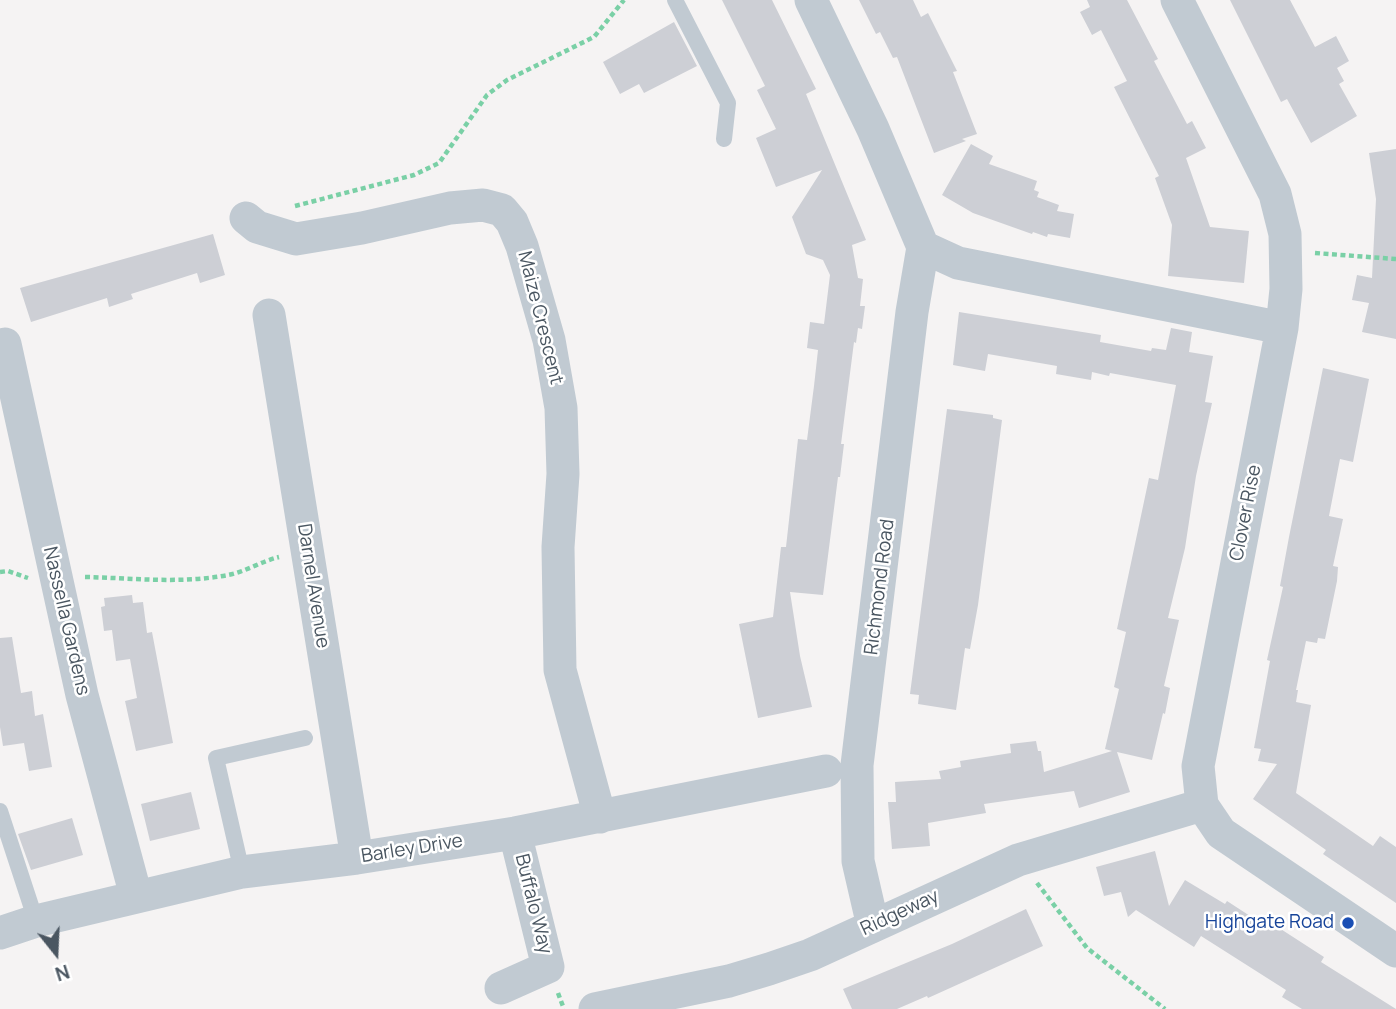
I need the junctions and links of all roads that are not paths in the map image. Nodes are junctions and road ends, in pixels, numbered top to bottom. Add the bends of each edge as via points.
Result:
1 (675, 0) edge
2 (811, 0) edge
3 (1177, 0) edge
4 (724, 139) dead end
5 (246, 218) road end
6 (923, 247) junction
7 (269, 315) dead end
8 (1282, 328) junction
9 (5, 344) dead end
10 (304, 738) dead end
11 (842, 768) junction
12 (1202, 805) junction
13 (0, 811) edge
14 (600, 817) junction
15 (515, 833) junction
16 (357, 858) junction
17 (242, 872) junction
18 (136, 896) junction
19 (36, 921) junction
20 (873, 926) junction
21 (0, 933) edge
22 (1396, 951) edge
23 (501, 988) dead end
24 (595, 1009) edge

1 - 4 lane via 728,103
2 - 6 street
3 - 8 street, Clover Rise via 1275,194 1286,251
5 - 14 street, Maize Crescent via 257,227 296,239 483,205 502,209 512,222 549,340 561,408 560,670
6 - 8 street via 958,263
6 - 11 street, Richmond Road
7 - 16 street, Darnel Avenue
8 - 12 street, Clover Rise via 1198,766
9 - 18 street, Nassella Gardens via 82,695
10 - 17 lane via 216,758
11 - 14 street, Barley Drive
11 - 20 street, Richmond Road
12 - 20 street, Ridgeway via 1018,860
12 - 22 street, Clover Rise via 1221,833
13 - 19 lane
14 - 15 street, Barley Drive
15 - 16 street, Barley Drive
15 - 23 street, Buffalo Way via 548,967
16 - 17 street, Barley Drive
17 - 18 street, Barley Drive
18 - 19 street, Barley Drive
19 - 21 street, Barley Drive
20 - 24 street, Ridgeway via 769,970

